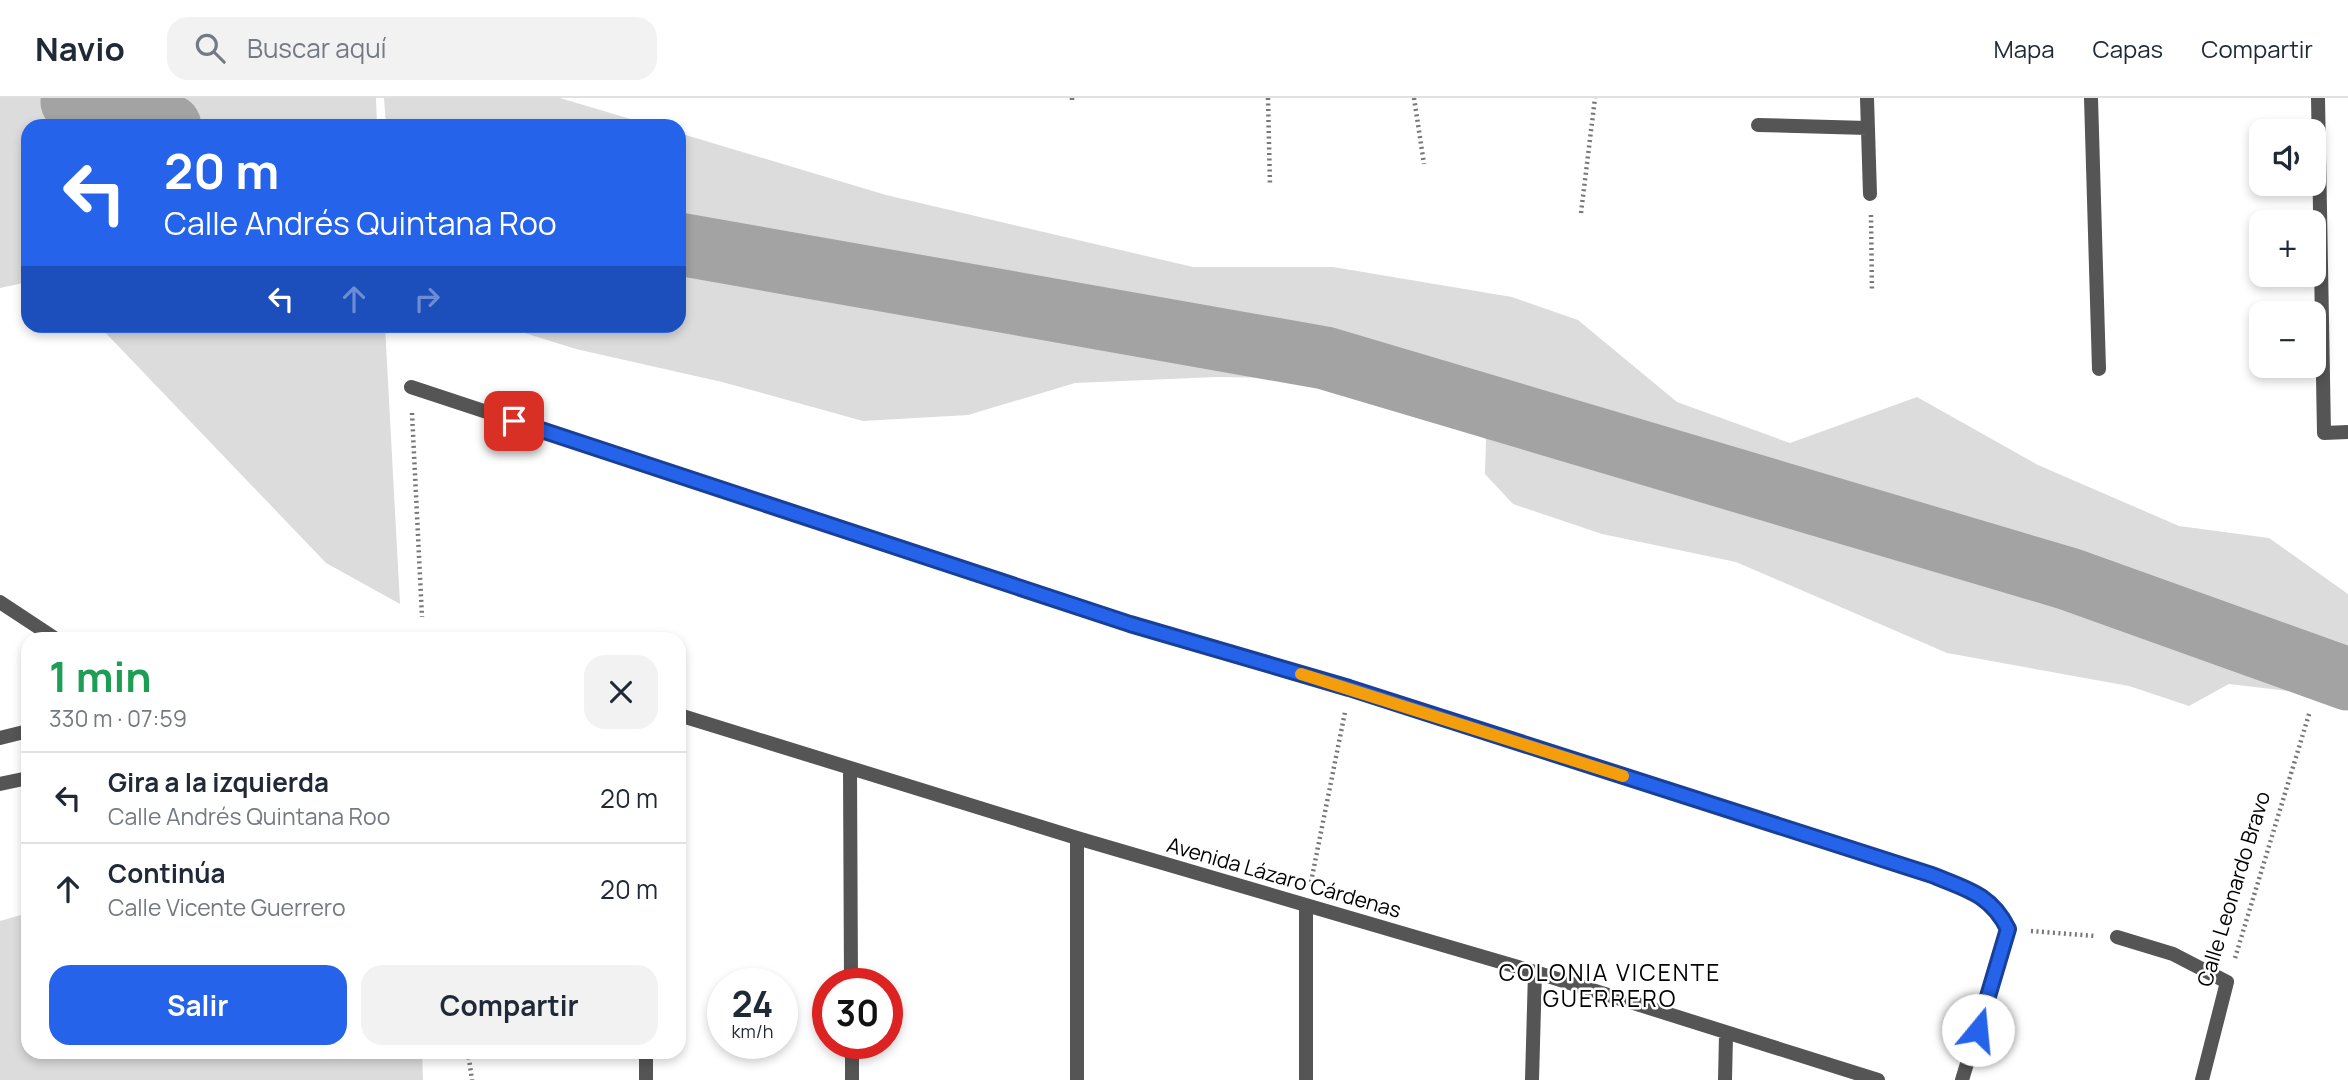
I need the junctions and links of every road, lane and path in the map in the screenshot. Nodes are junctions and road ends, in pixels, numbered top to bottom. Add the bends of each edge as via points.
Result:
1 (1268, 98) edge
2 (1414, 98) edge
3 (1595, 98) edge
4 (1867, 98) edge
5 (2091, 98) edge
6 (2318, 98) edge
7 (1759, 125) dead end
8 (1867, 128) junction
9 (1424, 164) dead end
10 (1270, 186) dead end
11 (1870, 194) joint
12 (1581, 213) dead end
13 (1872, 292) dead end
14 (2099, 369) dead end
15 (411, 387) joint
16 (2348, 432) edge
17 (0, 602) edge
18 (45, 632) edge
19 (426, 632) edge
20 (1349, 688) junction
21 (2309, 711) dead end
22 (686, 717) edge
23 (21, 734) edge
24 (0, 738) edge
25 (850, 769) junction
26 (21, 780) edge
27 (0, 784) edge
28 (1077, 838) junction
29 (1306, 906) junction
30 (2008, 929) junction
31 (2117, 937) joint
32 (851, 968) edge
33 (1535, 972) junction
34 (2227, 982) junction
35 (1726, 1035) junction
36 (469, 1059) edge
37 (646, 1059) edge
38 (852, 1059) edge
39 (472, 1080) edge
40 (646, 1080) edge
41 (852, 1080) edge
42 (1077, 1080) edge
43 (1306, 1080) edge
44 (1532, 1080) edge
45 (1726, 1080) edge
46 (1878, 1080) edge
47 (1962, 1080) edge
48 (2202, 1080) edge

1 - 10 path
2 - 9 path
3 - 12 path
4 - 8 street
5 - 14 street
6 - 16 street via 2324,433
7 - 8 street
8 - 11 street
11 - 13 path
15 - 19 path
15 - 20 street via 1116,620
17 - 18 street
20 - 29 path
20 - 30 street via 1932,875 1976,892 1999,910
21 - 34 path, Calle Leonardo Bravo
22 - 25 street, Avenida Lázaro Cárdenas
23 - 24 street
25 - 28 street, Avenida Lázaro Cárdenas
25 - 32 street
26 - 27 street
28 - 29 street, Avenida Lázaro Cárdenas
28 - 42 street
29 - 33 street, Avenida Lázaro Cárdenas
29 - 43 street
30 - 31 path
30 - 47 street
31 - 34 street via 2173,954
33 - 35 street, Avenida Lázaro Cárdenas
33 - 44 street
34 - 48 street, Calle Leonardo Bravo
35 - 45 street
35 - 46 street, Avenida Lázaro Cárdenas
36 - 39 path
37 - 40 street
38 - 41 street

